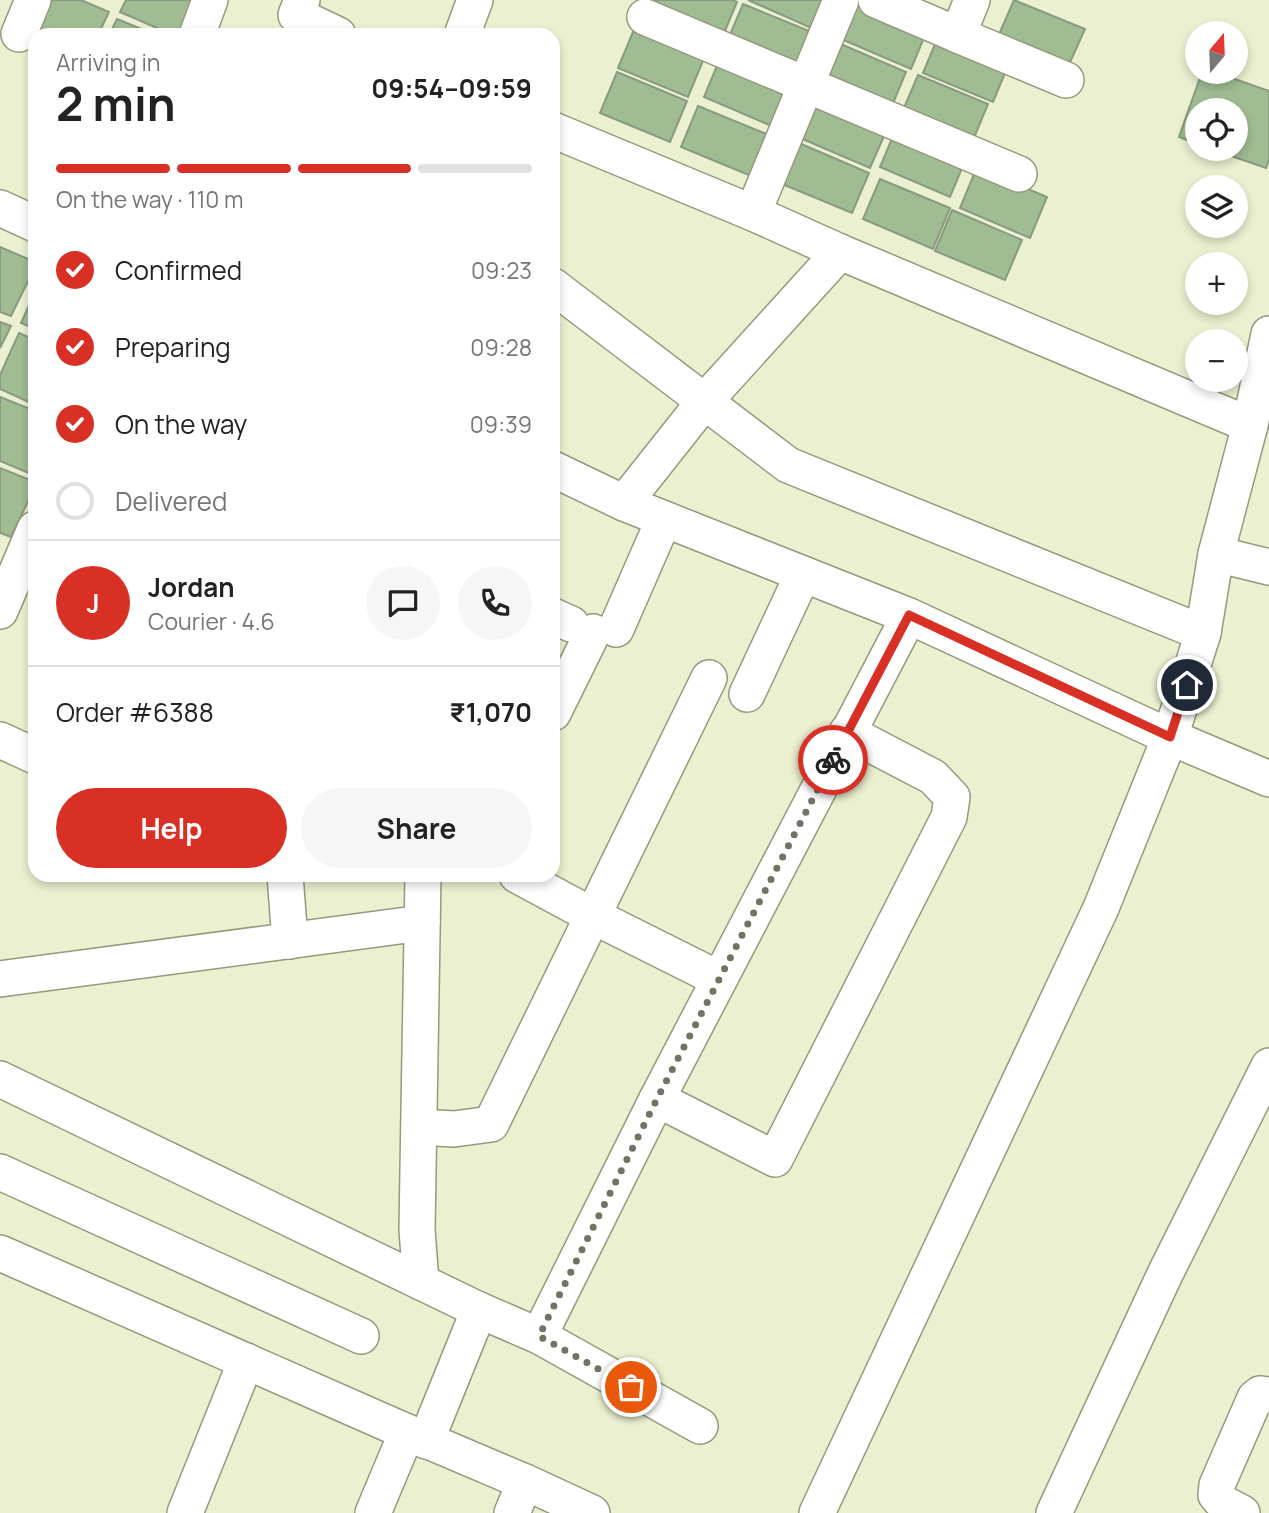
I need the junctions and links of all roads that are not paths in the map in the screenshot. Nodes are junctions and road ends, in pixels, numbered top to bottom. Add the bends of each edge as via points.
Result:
1 (33, 0) edge
2 (210, 0) edge
3 (302, 0) edge
4 (475, 0) edge
5 (841, 0) edge
6 (876, 0) edge
7 (972, 0) edge
8 (645, 17) dead end
9 (200, 28) edge
10 (323, 28) edge
11 (465, 28) edge
12 (19, 34) dead end
13 (958, 35) junction
14 (1066, 80) dead end
15 (806, 83) junction
16 (560, 133) edge
17 (1019, 174) dead end
18 (0, 208) edge
19 (753, 212) junction
20 (28, 221) edge
21 (839, 253) junction
22 (560, 291) edge
23 (1269, 334) edge
24 (704, 402) junction
25 (1250, 425) junction
26 (560, 472) edge
27 (624, 503) junction
28 (664, 519) junction
29 (28, 545) edge
30 (1216, 554) junction
31 (1269, 567) edge
32 (803, 574) junction
33 (0, 611) edge
34 (909, 615) junction
35 (583, 625) edge
36 (1203, 633) junction
37 (709, 678) dead end
38 (560, 692) edge
39 (747, 694) dead end
40 (847, 732) junction
41 (1170, 737) junction
42 (0, 740) edge
43 (28, 753) edge
44 (1269, 779) edge
45 (286, 882) edge
46 (423, 882) edge
47 (530, 882) edge
48 (593, 916) junction
49 (422, 923) junction
50 (290, 941) junction
51 (0, 979) edge
52 (719, 979) junction
53 (1269, 1066) edge
54 (0, 1079) edge
55 (657, 1099) junction
56 (419, 1127) junction
57 (0, 1172) edge
58 (0, 1253) edge
59 (421, 1282) junction
60 (479, 1310) junction
61 (361, 1336) dead end
62 (539, 1336) junction
63 (246, 1361) junction
64 (1269, 1395) edge
65 (700, 1426) dead end
66 (417, 1436) junction
67 (519, 1498) edge
68 (185, 1513) edge
69 (373, 1513) edge
70 (592, 1513) edge
71 (817, 1513) edge
72 (1054, 1513) edge
73 (1242, 1513) edge

1 - 12 street
2 - 9 street
3 - 10 street via 296,15
4 - 11 street
5 - 15 street
6 - 13 street
7 - 13 street
8 - 15 street
13 - 14 street
15 - 17 street
15 - 19 street
16 - 19 street
18 - 20 street
19 - 21 street
21 - 24 street
21 - 25 street
22 - 24 street
23 - 25 street
24 - 27 street
24 - 36 street via 788,465
25 - 30 street
26 - 27 street
27 - 28 street
28 - 32 street
28 - 35 street
29 - 33 street
30 - 31 street
30 - 36 street
32 - 34 street
32 - 39 street
34 - 40 street
34 - 41 street
35 - 38 street
36 - 41 street
37 - 48 street
40 - 52 street
40 - 55 street via 933,778 952,797 949,817 775,1159
41 - 44 street
41 - 71 street via 1101,908
42 - 43 street
45 - 50 street
46 - 49 street
47 - 48 street
48 - 52 street
48 - 56 street via 491,1124
49 - 50 street
49 - 56 street
50 - 51 street
52 - 55 street
53 - 72 street via 1165,1274
54 - 59 street
55 - 62 street
56 - 59 street
57 - 61 street
58 - 63 street
59 - 60 street
60 - 62 street
60 - 66 street
62 - 65 street
63 - 66 street
63 - 68 street
64 - 73 street via 1255,1398 1217,1485 1216,1495 1223,1503
66 - 67 street
66 - 69 street
67 - 70 street

